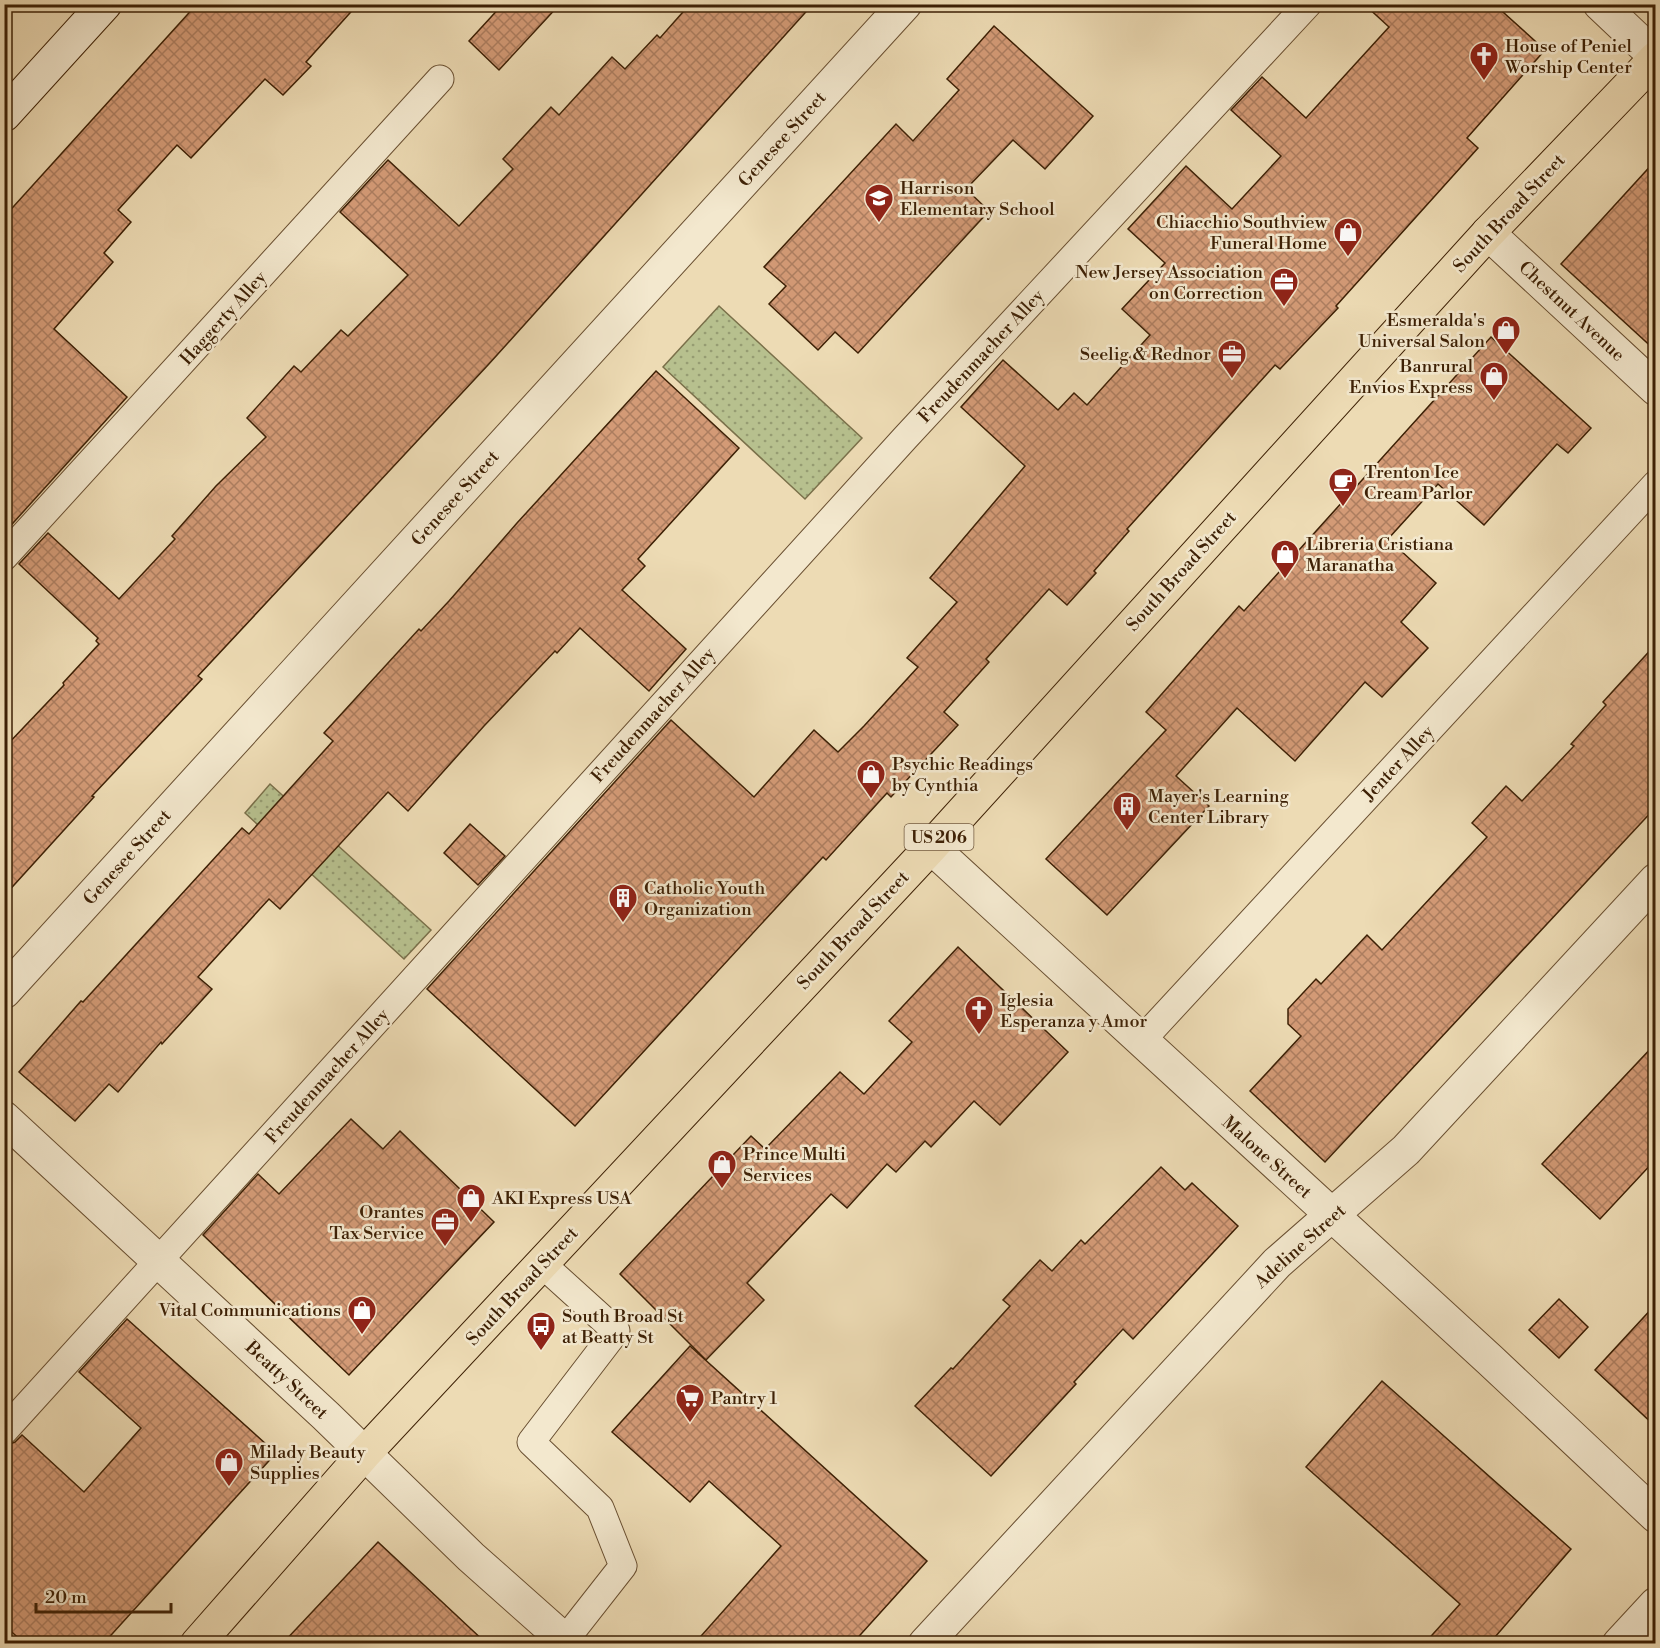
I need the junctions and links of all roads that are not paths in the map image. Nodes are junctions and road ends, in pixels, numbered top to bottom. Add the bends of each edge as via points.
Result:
1 (105, 4) edge
2 (905, 4) edge
3 (1308, 4) edge
4 (1600, 4) edge
5 (1656, 57) edge
6 (440, 79) dead end
7 (4, 115) edge
8 (1488, 233) junction
9 (1656, 389) edge
10 (1656, 484) edge
11 (4, 557) edge
12 (930, 847) junction
13 (1656, 880) edge
14 (4, 992) edge
15 (1141, 1041) junction
16 (4, 1118) edge
17 (1332, 1216) junction
18 (160, 1262) junction
19 (542, 1264) junction
20 (4, 1431) edge
21 (364, 1454) junction
22 (1656, 1516) edge
23 (1656, 1604) edge
24 (222, 1630) edge
25 (567, 1642) edge
26 (197, 1644) edge
27 (925, 1644) edge
28 (1619, 1644) edge

1 - 7 street
2 - 14 street, Genesee Street
3 - 18 lane, Freudenmacher Alley via 525,855
4 - 5 street
5 - 8 main road, South Broad Street / US 206
6 - 11 lane, Haggerty Alley
8 - 9 street, Chestnut Avenue
8 - 12 main road, South Broad Street / US 206
10 - 15 lane, Jenter Alley
12 - 15 street, Malone Street
12 - 19 main road, South Broad Street / US 206
13 - 17 street, Adeline Street via 1414,1142
15 - 17 street, Malone Street
16 - 18 street, Beatty Street
17 - 22 street, Malone Street
17 - 27 street, Adeline Street via 1277,1263
18 - 20 lane, Freudenmacher Alley
18 - 21 street, Beatty Street
19 - 21 main road, South Broad Street / US 206
19 - 25 lane via 616,1331 531,1442 600,1508 623,1566
21 - 24 main road, South Broad Street / US 206
21 - 25 street, Beatty Street
23 - 28 street
24 - 26 main road, South Broad Street / US 206

